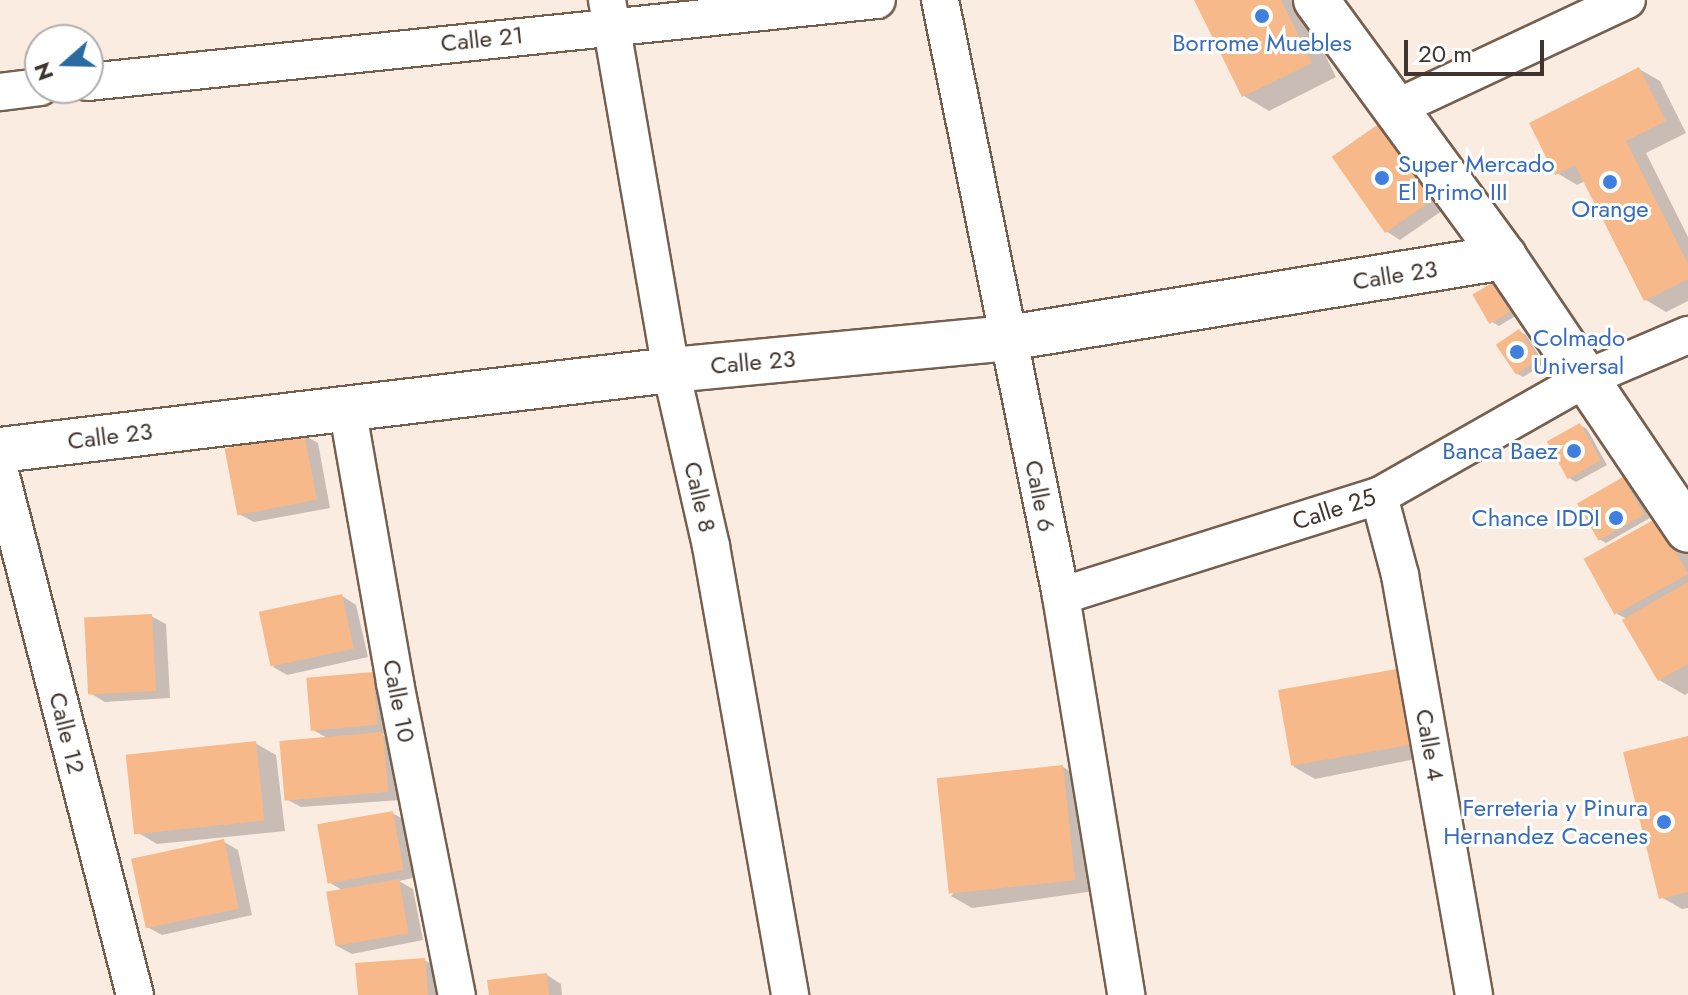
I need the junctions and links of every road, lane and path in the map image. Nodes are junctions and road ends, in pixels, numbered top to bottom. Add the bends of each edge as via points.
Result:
1 (877, 0) edge
2 (940, 0) edge
3 (1316, 0) edge
4 (1627, 0) edge
5 (610, 13) edge
6 (104, 80) edge
7 (24, 89) edge
8 (0, 92) edge
9 (1396, 108) junction
10 (1504, 257) junction
11 (1688, 335) edge
12 (1008, 338) junction
13 (671, 370) junction
14 (1587, 378) junction
15 (347, 407) junction
16 (0, 450) edge
17 (0, 472) edge
18 (1379, 496) junction
19 (1688, 530) edge
20 (1061, 596) junction
21 (135, 995) edge
22 (457, 995) edge
23 (790, 995) edge
24 (1126, 995) edge
25 (1474, 995) edge

1 - 5 street, Calle 21
2 - 12 street, Calle 6
3 - 9 street
4 - 9 street
5 - 6 street, Calle 21
5 - 13 street, Calle 8
7 - 8 street
9 - 10 street
10 - 12 street, Calle 23
10 - 14 street
11 - 14 street, Calle 25
12 - 13 street, Calle 23
12 - 20 street, Calle 6
13 - 15 street, Calle 23
13 - 23 street, Calle 8 via 711,546
14 - 18 street, Calle 25
14 - 19 street
15 - 16 street, Calle 23
15 - 22 street, Calle 10
17 - 21 street, Calle 12
18 - 20 street, Calle 25
18 - 25 street, Calle 4 via 1400,575
20 - 24 street, Calle 6

